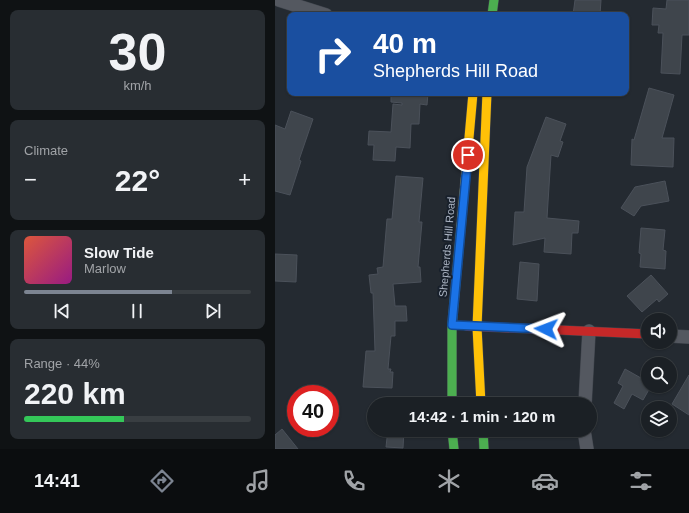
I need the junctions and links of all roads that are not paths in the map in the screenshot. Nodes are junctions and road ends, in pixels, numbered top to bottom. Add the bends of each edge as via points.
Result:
1 (279, 0) edge
2 (494, 0) edge
3 (317, 12) edge
4 (492, 12) edge
5 (473, 96) edge
6 (487, 96) edge
7 (452, 325) junction
8 (477, 327) junction
9 (589, 331) junction
10 (641, 334) edge
11 (677, 336) edge
12 (689, 337) edge
13 (452, 397) edge
14 (481, 397) edge
15 (585, 397) edge
16 (453, 437) edge
17 (483, 437) edge
18 (585, 437) edge
19 (454, 449) edge
20 (484, 449) edge
21 (587, 449) edge

1 - 3 street
2 - 4 main road
5 - 7 main road, Shepherds Hill Road
6 - 8 main road
7 - 8 main road
7 - 13 main road, Shepherds Hill Road
8 - 9 main road
8 - 14 main road
9 - 10 main road
9 - 15 street
11 - 12 street
16 - 19 main road
17 - 20 main road
18 - 21 street

